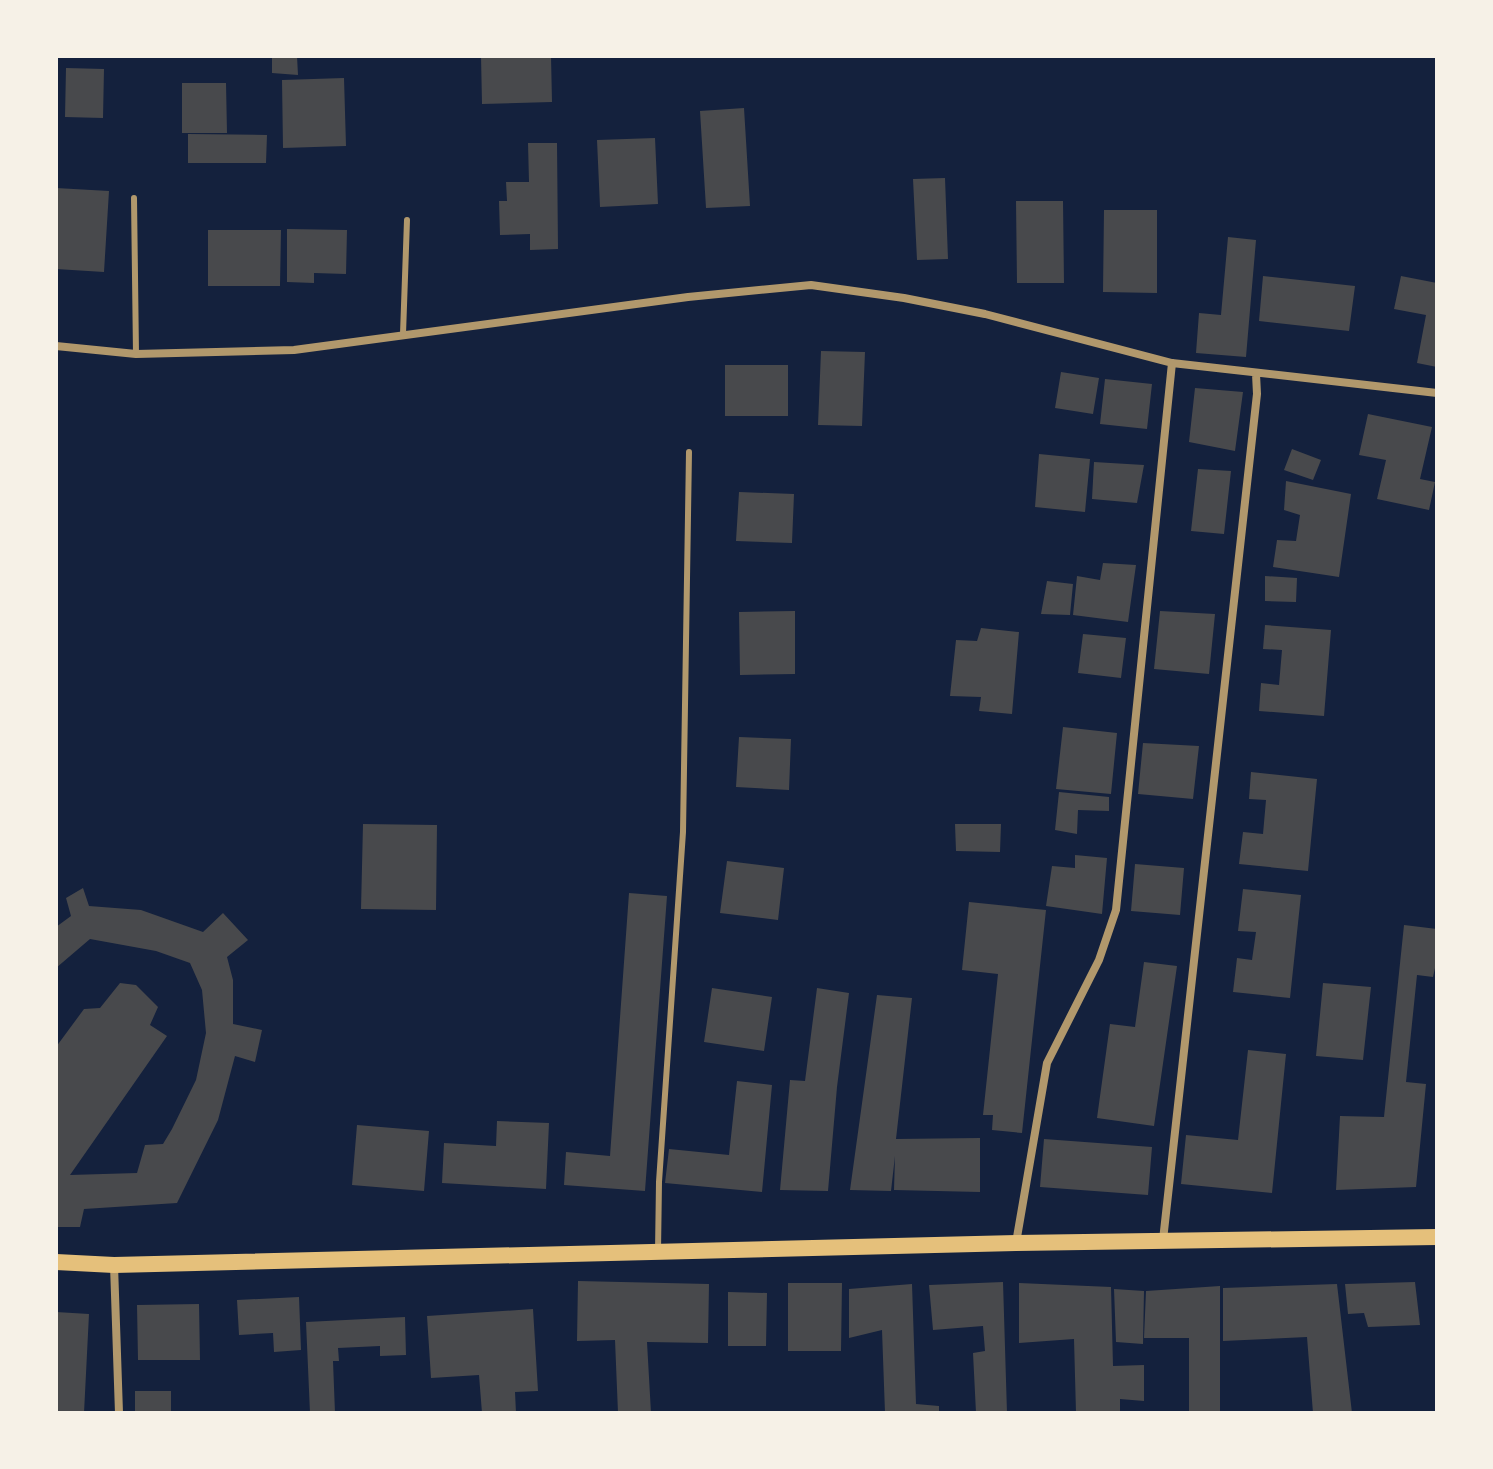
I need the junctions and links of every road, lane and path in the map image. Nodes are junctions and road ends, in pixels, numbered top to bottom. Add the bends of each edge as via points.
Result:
1 (134, 198) dead end
2 (407, 220) dead end
3 (403, 334) junction
4 (56, 346) edge
5 (136, 354) junction
6 (1172, 363) junction
7 (1256, 374) junction
8 (1437, 393) edge
9 (689, 452) dead end
10 (1437, 1237) edge
11 (1163, 1240) junction
12 (1016, 1243) junction
13 (658, 1251) junction
14 (56, 1262) edge
15 (114, 1265) junction
16 (119, 1413) edge

1 - 5 lane
2 - 3 lane
3 - 5 street via 294,350
3 - 6 street via 811,285 985,314
4 - 5 street
6 - 7 street
6 - 12 street via 1116,910 1099,960 1047,1063
7 - 8 street
7 - 11 street
9 - 13 lane via 683,832
10 - 11 main road
11 - 12 main road
12 - 13 main road
13 - 15 main road
14 - 15 main road
15 - 16 street

